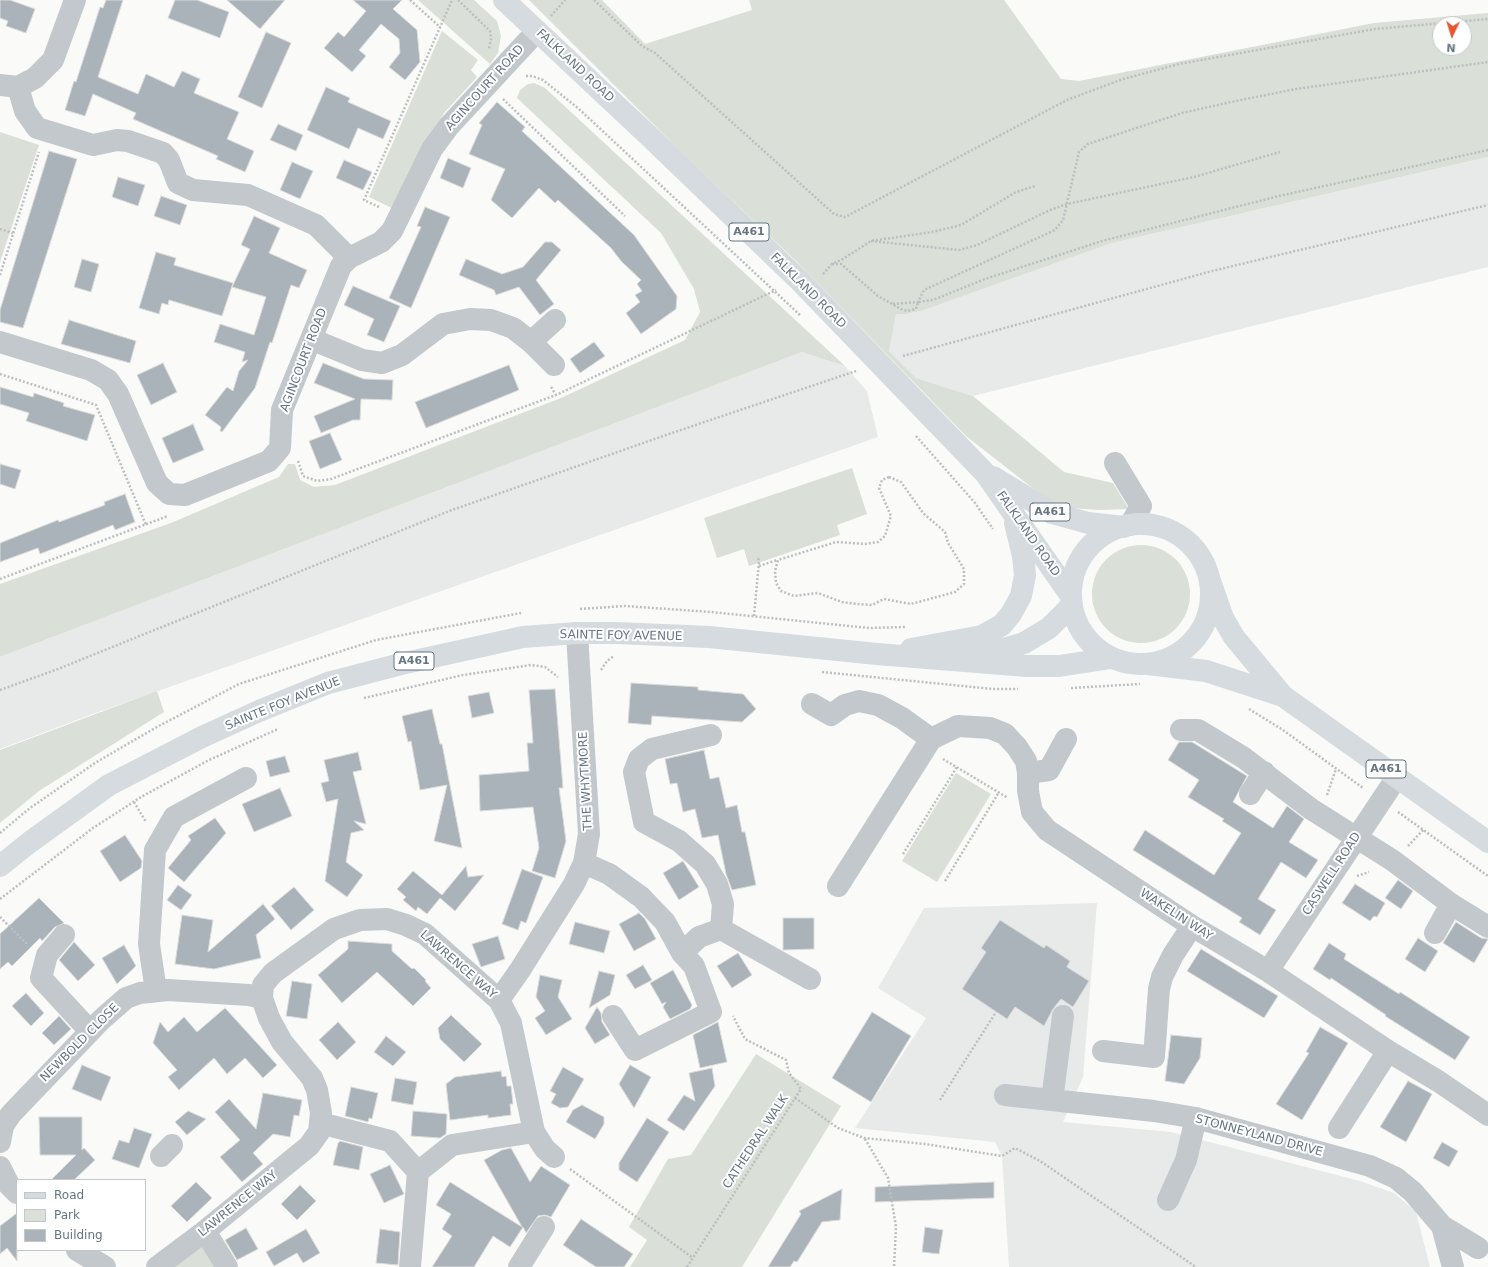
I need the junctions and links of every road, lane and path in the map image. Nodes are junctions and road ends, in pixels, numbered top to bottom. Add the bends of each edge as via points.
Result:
1 (75, 0) edge
2 (410, 0) edge
3 (452, 0) edge
4 (458, 0) edge
5 (504, 0) edge
6 (594, 0) edge
7 (1488, 19) edge
8 (440, 27) junction
9 (537, 31) junction
10 (488, 52) dead end
11 (1488, 62) edge
12 (523, 76) dead end
13 (488, 84) junction
14 (9, 86) edge
15 (46, 130) junction
16 (1488, 150) edge
17 (1280, 152) dead end
18 (1035, 186) dead end
19 (1067, 204) junction
20 (1488, 205) edge
21 (400, 216) junction
22 (625, 216) dead end
23 (0, 229) edge
24 (13, 233) junction
25 (871, 241) junction
26 (349, 258) junction
27 (0, 275) edge
28 (800, 281) junction
29 (775, 291) junction
30 (918, 302) junction
31 (892, 304) junction
32 (803, 318) dead end
33 (555, 320) dead end
34 (311, 339) junction
35 (0, 342) edge
36 (531, 342) junction
37 (911, 354) dead end
38 (554, 365) dead end
39 (854, 369) dead end
40 (0, 374) edge
41 (860, 374) dead end
42 (840, 376) dead end
43 (912, 431) dead end
44 (297, 457) dead end
45 (1115, 463) dead end
46 (985, 473) junction
47 (1012, 510) junction
48 (146, 525) dead end
49 (1127, 526) junction
50 (997, 535) dead end
51 (758, 557) dead end
52 (778, 560) junction
53 (759, 566) junction
54 (1210, 581) junction
55 (1071, 600) junction
56 (579, 610) dead end
57 (525, 613) dead end
58 (754, 616) junction
59 (906, 627) dead end
60 (577, 633) junction
61 (621, 654) dead end
62 (877, 654) junction
63 (1111, 658) junction
64 (960, 661) junction
65 (814, 671) dead end
66 (1145, 674) junction
67 (581, 680) junction
68 (1069, 688) dead end
69 (1023, 689) dead end
70 (0, 690) edge
71 (1283, 696) junction
72 (357, 700) dead end
73 (812, 704) dead end
74 (1245, 707) dead end
75 (285, 726) dead end
76 (1181, 730) dead end
77 (710, 735) dead end
78 (1066, 739) dead end
79 (924, 750) junction
80 (957, 767) junction
81 (1264, 772) junction
82 (1028, 773) junction
83 (1397, 777) junction
84 (246, 778) dead end
85 (999, 792) junction
86 (1250, 794) dead end
87 (1381, 801) junction
88 (1032, 812) junction
89 (0, 833) edge
90 (1357, 838) junction
91 (1488, 842) edge
92 (903, 854) dead end
93 (584, 863) junction
94 (0, 866) edge
95 (1488, 876) edge
96 (945, 881) dead end
97 (838, 886) dead end
98 (0, 899) edge
99 (1451, 904) junction
100 (0, 917) edge
101 (1192, 926) junction
102 (1486, 926) edge
103 (720, 929) junction
104 (1435, 932) dead end
105 (64, 934) dead end
106 (688, 959) junction
107 (45, 962) junction
108 (1268, 971) junction
109 (810, 979) dead end
110 (156, 991) junction
111 (262, 998) junction
112 (499, 1000) junction
113 (730, 1011) dead end
114 (996, 1012) dead end
115 (612, 1016) dead end
116 (1063, 1016) dead end
117 (90, 1031) junction
118 (1103, 1051) dead end
119 (1388, 1051) junction
120 (1005, 1095) dead end
121 (795, 1098) junction
122 (940, 1100) dead end
123 (1052, 1100) junction
124 (1488, 1114) edge
125 (1196, 1118) junction
126 (320, 1123) junction
127 (1340, 1128) dead end
128 (534, 1132) junction
129 (864, 1138) junction
130 (0, 1142) edge
131 (554, 1157) joint
132 (0, 1167) edge
133 (418, 1172) junction
134 (16, 1192) edge
135 (1168, 1200) dead end
136 (1442, 1226) junction
137 (544, 1227) dead end
138 (205, 1231) junction
139 (1483, 1248) edge
140 (78, 1251) edge
141 (693, 1258) junction
142 (106, 1267) edge
143 (157, 1267) edge
144 (227, 1267) edge
145 (410, 1267) edge
146 (519, 1267) edge
147 (687, 1267) edge
148 (894, 1267) edge
149 (1196, 1267) edge
150 (1454, 1267) edge

1 - 14 street via 52,60 35,78
2 - 8 path
3 - 8 path
4 - 10 path via 490,31
5 - 9 main road, FALKLAND ROAD / A461
6 - 7 path via 642,46 655,53 834,214 845,217 1067,100 1123,79 1179,64 1376,28
8 - 21 path via 364,200
9 - 13 street, AGINCOURT ROAD
9 - 28 main road, FALKLAND ROAD / A461
11 - 19 path via 1282,92 1182,113 1114,135 1088,144 1078,152
12 - 29 path via 543,80 579,109
13 - 21 street, AGINCOURT ROAD via 448,126 432,149
13 - 22 path
14 - 15 street via 37,128
15 - 24 path
15 - 26 street via 93,145 117,140 128,141 163,154 169,160 178,183 193,190 248,195 316,225
16 - 30 path via 1279,196 1102,240 985,279 933,300
17 - 19 path via 1194,177
18 - 25 path via 1016,192 961,225
19 - 25 path via 977,245 959,250
19 - 30 path via 1063,220 1055,230 924,290
20 - 37 path via 1212,271
21 - 26 street, AGINCOURT ROAD via 392,231 381,242
23 - 24 path
24 - 27 path
25 - 31 path via 832,264 842,264 866,286
26 - 34 street, AGINCOURT ROAD via 341,266
28 - 29 path
28 - 46 main road, FALKLAND ROAD / A461
29 - 32 path
29 - 44 path via 556,395 331,479 317,482 304,476
30 - 31 path
30 - 31 path via 916,309 907,311
33 - 36 street
34 - 35 street, AGINCOURT ROAD via 282,410 280,448 269,461 185,495 169,494 157,483 118,394 108,380 91,370
34 - 36 street via 362,360 382,363 402,355 443,324 470,319 492,320 513,328
36 - 38 street
39 - 41 path
40 - 48 path via 96,405
42 - 70 path via 452,510
43 - 50 path via 975,503
45 - 49 street via 1142,506
46 - 47 main road, FALKLAND ROAD / A461
46 - 49 main road, FALKLAND ROAD / A461 via 1052,513 1088,523
47 - 55 main road, FALKLAND ROAD / A461
47 - 62 main road via 1025,575 1021,596 1002,625 982,636 961,641
49 - 54 main road, A461 via 1145,524 1176,534 1200,557
49 - 55 main road, A461 via 1108,532 1085,552 1073,575
51 - 53 path
52 - 52 path via 836,542 878,542 885,536 891,516 879,488 882,480 889,477 901,482 923,513 945,532 948,544 964,569 964,584 955,592 911,604 884,600 872,605 857,604 818,594 794,596 781,591 776,583 775,571
52 - 53 path
53 - 58 path
54 - 66 main road, A461 via 1207,615 1195,639
54 - 71 main road, A461 via 1223,618 1234,637
55 - 63 main road, A461 via 1084,635 1092,645
55 - 64 main road, SAINTE FOY AVENUE / A461 via 1049,628 1024,643
56 - 58 path via 625,606
57 - 89 path via 376,640 239,684 95,763 30,808
58 - 59 path via 869,628
60 - 62 main road, SAINTE FOY AVENUE / A461 via 709,638
60 - 67 street, THE WHYTMORE
60 - 94 main road, SAINTE FOY AVENUE / A461 via 522,637 401,664 328,683 265,708 109,785
61 - 67 path via 607,661 596,679
62 - 64 main road, SAINTE FOY AVENUE / A461
63 - 64 main road, SAINTE FOY AVENUE / A461 via 1059,666
63 - 66 main road, A461
65 - 69 path via 993,689
66 - 68 path
66 - 71 main road, A461 via 1206,671
67 - 72 path via 563,681 544,667 531,665 463,675
67 - 93 street, THE WHYTMORE via 589,834
71 - 83 main road, A461
73 - 79 street via 831,715 845,705 859,701 878,704 902,718
74 - 87 path via 1283,730
75 - 98 path via 208,760 141,797 93,828
76 - 81 street via 1198,730
77 - 103 street via 652,749 639,759 634,772 644,822 679,841 705,864 717,884 723,904
78 - 82 street via 1049,770
79 - 80 path
79 - 82 street, WAKELIN WAY via 958,726 990,728 1005,734 1017,747 1026,761
79 - 97 street
80 - 85 path
80 - 92 path
81 - 86 street
81 - 90 street via 1311,809
82 - 88 street, WAKELIN WAY
83 - 87 street, CASWELL ROAD
83 - 91 main road, A461
84 - 110 street via 174,816 155,850 149,944
85 - 88 path
85 - 96 path
87 - 90 street, CASWELL ROAD
87 - 95 path
88 - 101 street, WAKELIN WAY via 1047,830
90 - 99 street via 1392,860
90 - 108 street, CASWELL ROAD
93 - 106 street via 609,874 641,897 665,922
93 - 112 street, THE WHYTMORE via 574,884
99 - 102 street
99 - 104 street
100 - 107 path
101 - 108 street, WAKELIN WAY
101 - 118 street via 1162,978 1154,1057
103 - 106 street via 699,937
103 - 109 street
105 - 107 street via 47,955
106 - 115 street via 712,1012 635,1050
107 - 117 street via 41,978
108 - 119 street, WAKELIN WAY
110 - 111 street, NEWBOLD CLOSE via 175,990
110 - 117 street, NEWBOLD CLOSE via 126,998
111 - 112 street, LAWRENCE WAY via 263,985 273,973 334,929 360,920 387,919 425,934
111 - 126 street, LAWRENCE WAY via 282,1042 312,1078 319,1101
112 - 128 street, LAWRENCE WAY via 511,1023
113 - 121 path, CATHEDRAL WALK via 745,1039 786,1060 789,1073 801,1089
114 - 122 path
116 - 123 street
117 - 130 street, NEWBOLD CLOSE via 11,1114 3,1126
119 - 124 street, WAKELIN WAY
119 - 127 street
120 - 123 street, STONNEYLAND DRIVE
121 - 129 path via 838,1128
121 - 141 path, CATHEDRAL WALK
123 - 125 street, STONNEYLAND DRIVE
125 - 135 street via 1186,1160
125 - 136 street, STONNEYLAND DRIVE via 1370,1166 1396,1178
126 - 133 street via 390,1141
126 - 138 street, LAWRENCE WAY via 319,1132 309,1146
128 - 131 street, LAWRENCE WAY via 545,1149
128 - 133 street via 452,1145
129 - 148 path via 888,1178 896,1227
129 - 149 path via 1002,1156 1015,1148 1040,1160
131 - 141 path
132 - 134 street via 9,1185
133 - 145 street
136 - 139 street
136 - 150 street
137 - 146 street
138 - 143 street, LAWRENCE WAY
138 - 144 street
139 - 150 street via 1463,1255
140 - 142 street
141 - 147 path, CATHEDRAL WALK

